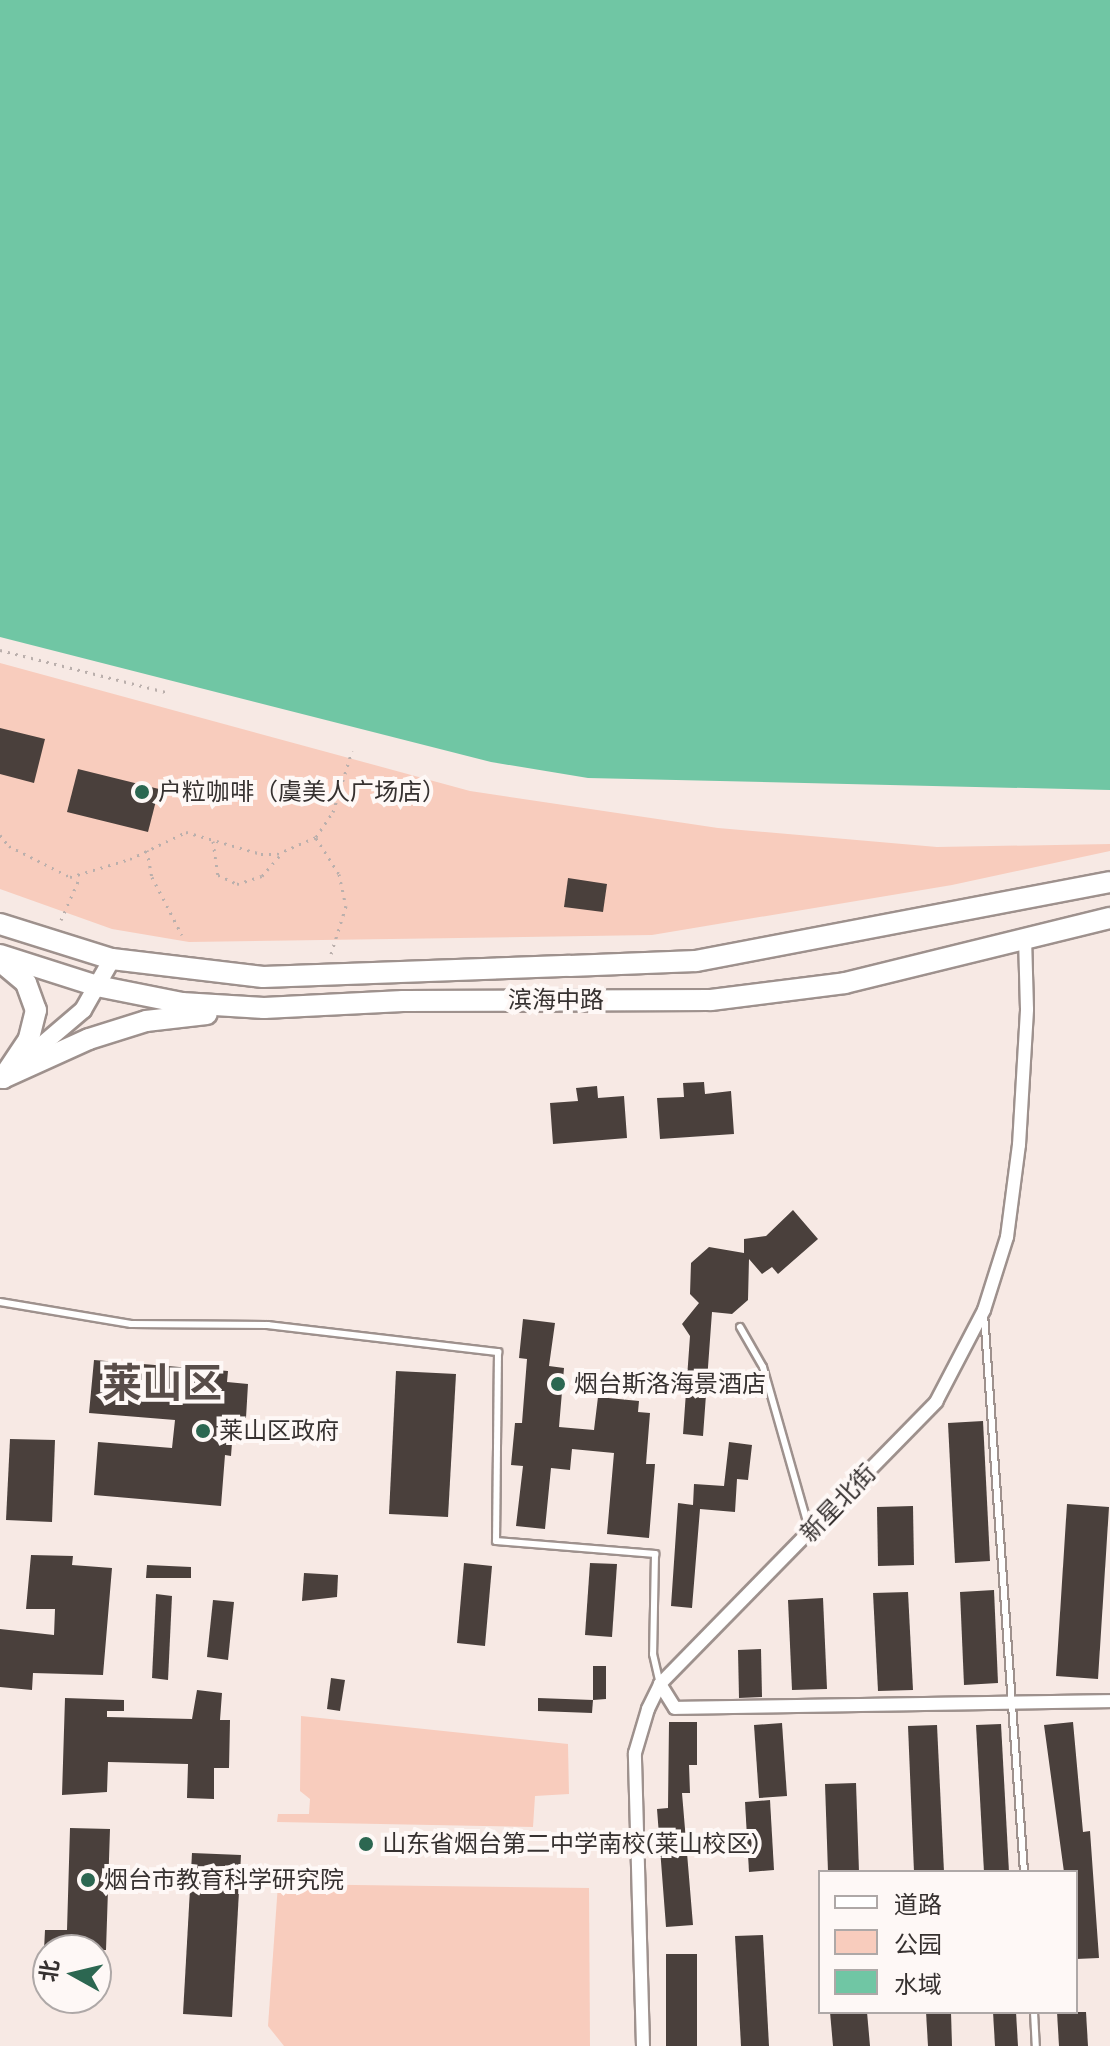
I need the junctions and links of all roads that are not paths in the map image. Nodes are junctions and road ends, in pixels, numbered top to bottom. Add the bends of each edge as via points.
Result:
1 (1110, 882) edge
2 (1110, 918) edge
3 (0, 924) edge
4 (1025, 937) junction
5 (0, 958) edge
6 (112, 959) junction
7 (97, 986) junction
8 (264, 1008) junction
9 (2, 1080) edge
10 (0, 1302) edge
11 (984, 1310) junction
12 (740, 1327) dead end
13 (810, 1532) junction
14 (660, 1684) junction
15 (1110, 1701) edge
16 (1012, 1704) junction
17 (1024, 1870) edge
18 (1034, 2014) edge
19 (643, 2046) edge
20 (1036, 2046) edge

1 - 6 main road, 滨海中路 via 696,961 263,977
2 - 4 main road, 滨海中路
3 - 6 main road, 滨海中路
4 - 8 main road, 滨海中路 via 845,983 711,1000
4 - 11 street, 新星北街 via 1027,1009 1019,1145 1007,1237
5 - 7 main road, 滨海中路
5 - 9 main road via 26,983 36,1010 29,1039
6 - 7 street
7 - 8 main road, 滨海中路 via 182,1003
7 - 9 street via 83,1010
8 - 9 main road via 146,1021 89,1039
10 - 14 lane via 131,1324 268,1325 498,1352 496,1541 655,1554 653,1654
11 - 13 street, 新星北街 via 936,1402
11 - 16 lane
12 - 13 lane via 763,1367
13 - 14 street, 新星北街
14 - 16 street via 675,1708
14 - 19 street, 新星北街 via 635,1753
15 - 16 street
16 - 17 lane
18 - 20 lane

